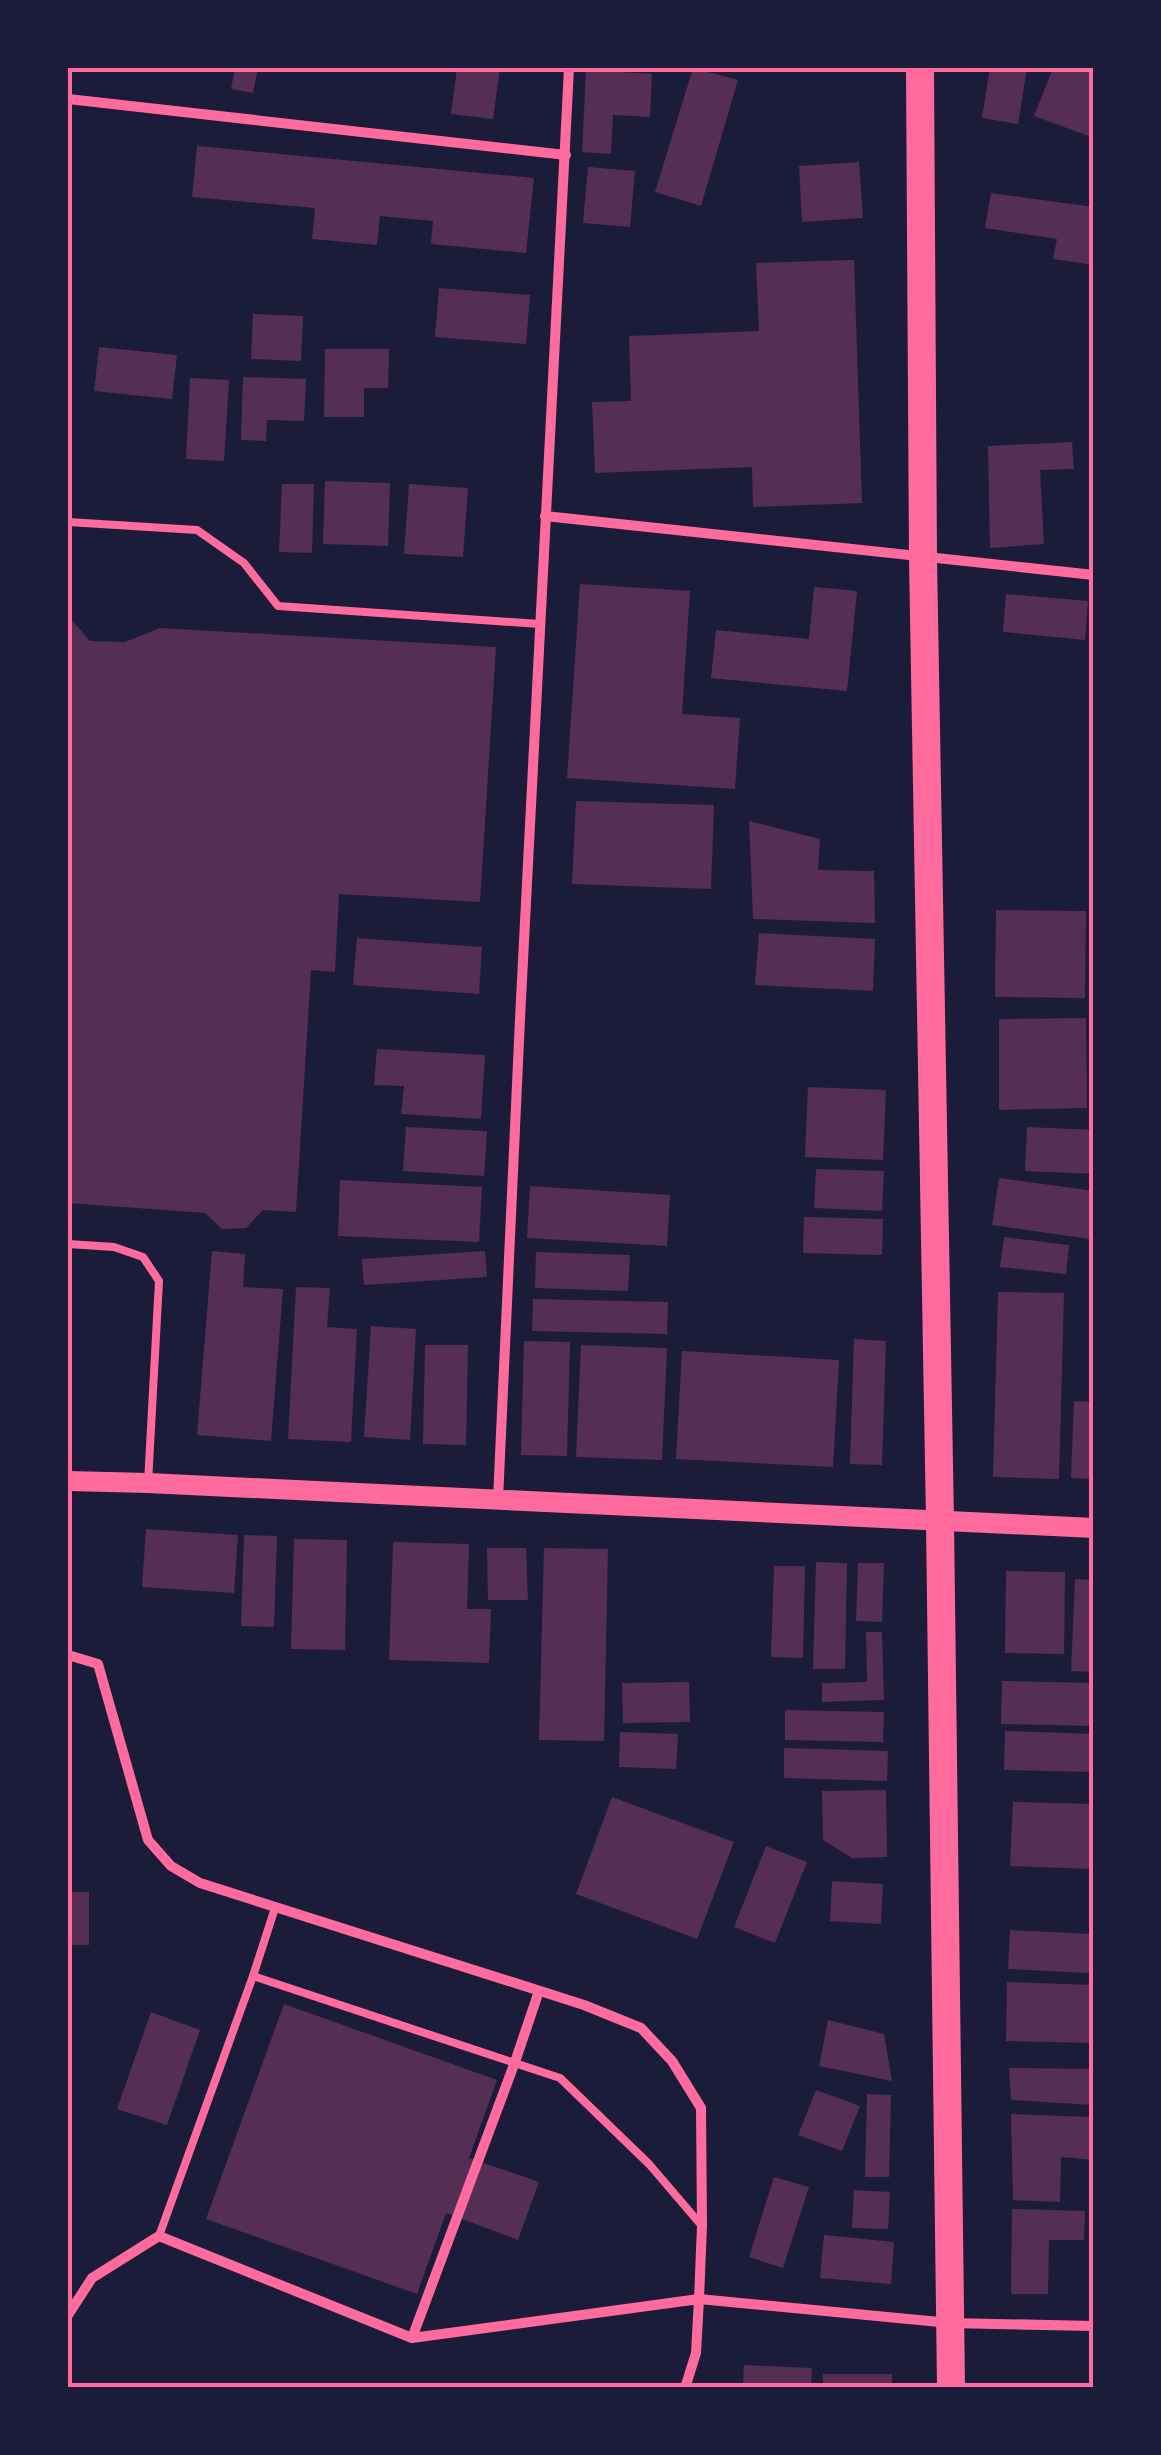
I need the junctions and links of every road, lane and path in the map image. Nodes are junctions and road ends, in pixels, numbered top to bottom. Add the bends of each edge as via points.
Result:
1 (569, 68) edge
2 (920, 68) edge
3 (68, 99) edge
4 (566, 156) junction
5 (545, 516) junction
6 (68, 522) edge
7 (923, 559) junction
8 (1094, 575) edge
9 (540, 624) junction
10 (68, 1244) edge
11 (68, 1482) edge
12 (148, 1483) junction
13 (498, 1499) junction
14 (940, 1521) junction
15 (1094, 1528) edge
16 (68, 1655) edge
17 (275, 1908) junction
18 (253, 1976) junction
19 (538, 1991) junction
20 (515, 2062) junction
21 (702, 2226) junction
22 (159, 2236) junction
23 (699, 2299) junction
24 (68, 2315) edge
25 (950, 2323) junction
26 (1094, 2326) edge
27 (412, 2338) junction
28 (685, 2388) edge
29 (951, 2388) edge

1 - 4 street
2 - 7 highway
3 - 4 street
4 - 5 street
5 - 7 street
5 - 9 street
6 - 9 lane via 197,530 244,563 278,606
7 - 8 street
7 - 14 highway
9 - 13 street
10 - 12 lane via 114,1247 143,1258 158,1281
11 - 12 main road
12 - 13 main road
13 - 14 main road
14 - 15 main road
14 - 25 highway
16 - 17 street via 98,1664 148,1840 171,1866 200,1883
17 - 18 lane
17 - 19 street
18 - 20 lane
18 - 22 lane
19 - 20 street
19 - 21 street via 641,2028 672,2061 701,2108
20 - 21 lane via 560,2078 650,2164
20 - 27 street
21 - 23 street
22 - 24 street via 92,2278
22 - 27 street
23 - 25 street
23 - 27 street
23 - 28 street via 696,2354
25 - 26 street
25 - 29 highway

